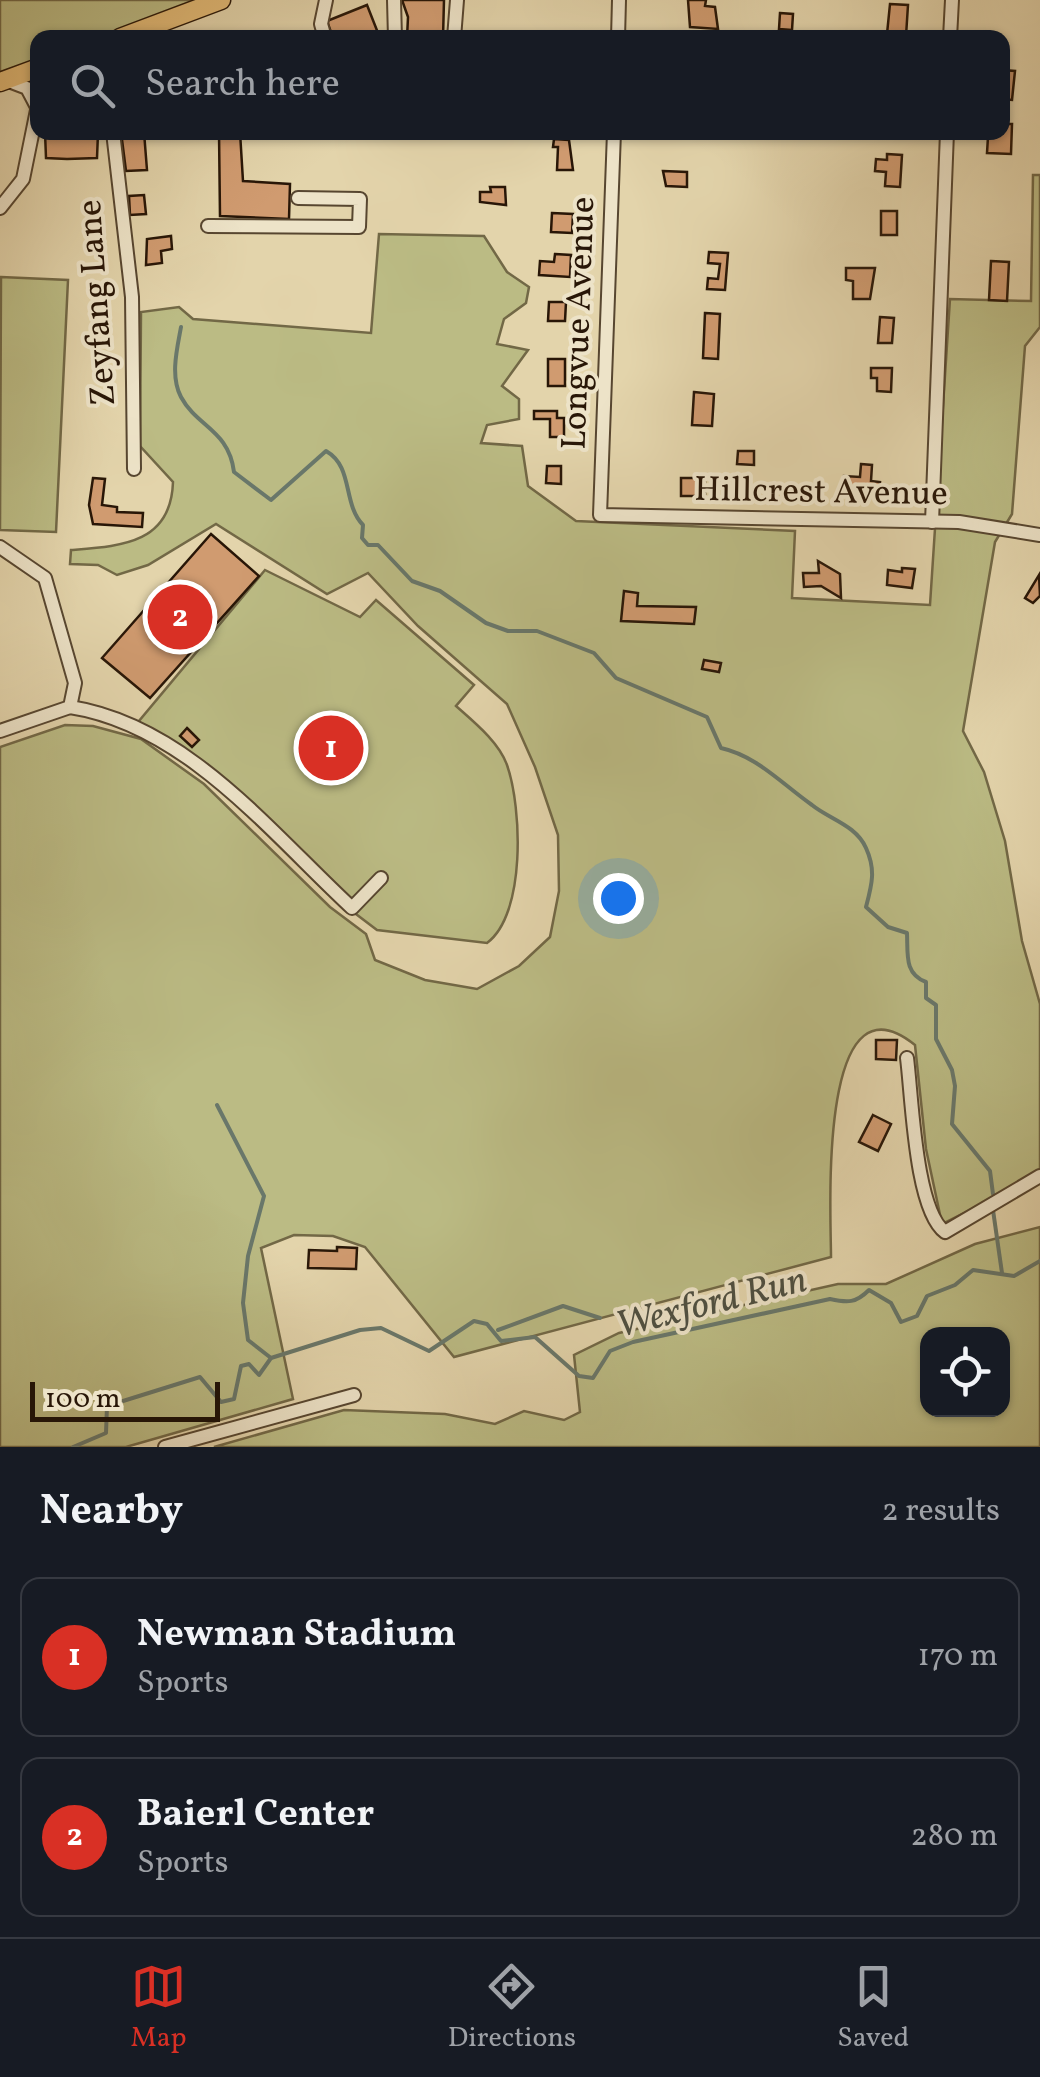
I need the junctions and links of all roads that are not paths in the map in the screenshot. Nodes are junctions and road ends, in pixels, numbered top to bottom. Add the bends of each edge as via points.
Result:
1 (221, 0) edge
2 (326, 0) edge
3 (394, 0) edge
4 (457, 0) edge
5 (619, 0) edge
6 (952, 0) edge
7 (141, 30) edge
8 (323, 30) edge
9 (395, 30) edge
10 (455, 30) edge
11 (618, 30) edge
12 (950, 30) edge
13 (30, 71) edge
14 (3, 81) edge
15 (30, 92) edge
16 (30, 140) edge
17 (114, 140) edge
18 (614, 140) edge
19 (947, 140) edge
20 (298, 198) dead end
21 (0, 208) edge
22 (208, 226) dead end
23 (134, 469) dead end
24 (600, 516) joint
25 (932, 522) junction
26 (1040, 535) edge
27 (0, 547) edge
28 (70, 708) junction
29 (0, 730) edge
30 (381, 878) dead end
31 (907, 1058) dead end
32 (1040, 1176) edge
33 (354, 1395) dead end
34 (165, 1447) edge

1 - 7 highway
2 - 8 street
3 - 9 street
4 - 10 street
5 - 11 street
6 - 12 street
13 - 14 highway
14 - 15 street
16 - 21 street via 23,179
17 - 23 street, Zeyfang Lane via 132,297
18 - 24 street, Longvue Avenue
19 - 25 street
20 - 22 street via 360,199 359,228
24 - 25 street, Hillcrest Avenue
25 - 26 street, Hillcrest Avenue via 994,524
27 - 28 street via 45,578 75,683
28 - 29 street
28 - 30 street via 104,715 167,744 352,908
31 - 32 street via 923,1183 938,1226 945,1232
33 - 34 street

